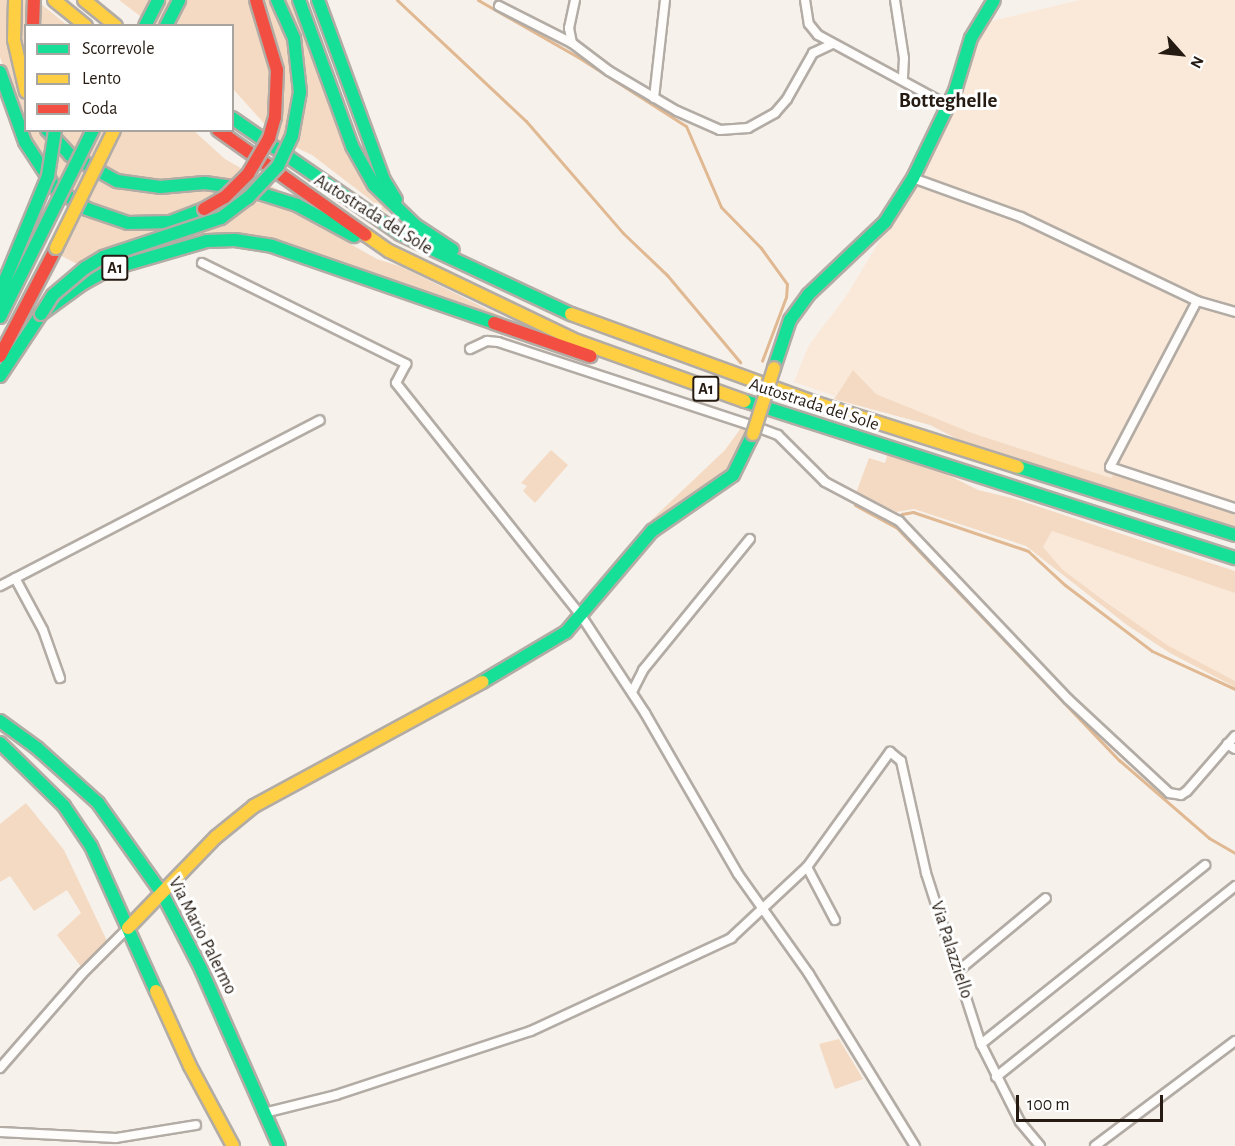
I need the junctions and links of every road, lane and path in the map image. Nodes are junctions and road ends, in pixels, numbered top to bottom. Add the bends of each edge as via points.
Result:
1 (34, 0) edge
2 (54, 0) edge
3 (84, 0) edge
4 (158, 0) edge
5 (179, 0) edge
6 (256, 0) edge
7 (277, 0) edge
8 (299, 0) edge
9 (318, 0) edge
10 (575, 0) edge
11 (665, 0) edge
12 (805, 0) edge
13 (895, 0) edge
14 (994, 0) edge
15 (15, 2) edge
16 (499, 6) dead end
17 (33, 24) edge
18 (84, 24) edge
19 (114, 24) edge
20 (147, 24) edge
21 (167, 24) edge
22 (572, 43) junction
23 (832, 44) junction
24 (0, 72) edge
25 (903, 79) junction
26 (24, 83) edge
27 (654, 98) junction
28 (949, 106) junction
29 (234, 119) edge
30 (48, 132) edge
31 (55, 132) edge
32 (92, 132) edge
33 (113, 132) edge
34 (221, 132) edge
35 (913, 178) junction
36 (407, 219) junction
37 (389, 251) junction
38 (202, 263) dead end
39 (1197, 301) junction
40 (0, 304) edge
41 (1235, 312) edge
42 (569, 313) junction
43 (41, 314) junction
44 (0, 317) edge
45 (470, 349) dead end
46 (0, 356) edge
47 (0, 376) edge
48 (676, 379) junction
49 (321, 420) dead end
50 (754, 429) junction
51 (1235, 508) edge
52 (1235, 535) edge
53 (750, 539) dead end
54 (1235, 558) edge
55 (15, 578) junction
56 (0, 586) edge
57 (582, 617) junction
58 (60, 678) dead end
59 (632, 692) junction
60 (0, 721) edge
61 (1235, 736) edge
62 (0, 743) edge
63 (1231, 747) edge
64 (1205, 865) dead end
65 (807, 867) junction
66 (1235, 886) edge
67 (162, 893) junction
68 (1046, 898) dead end
69 (764, 909) junction
70 (835, 920) dead end
71 (128, 928) junction
72 (958, 971) junction
73 (1235, 1041) edge
74 (981, 1044) junction
75 (0, 1068) edge
76 (996, 1077) junction
77 (264, 1113) junction
78 (196, 1125) dead end
79 (0, 1132) edge
80 (233, 1146) edge
81 (279, 1146) edge
82 (915, 1146) edge
83 (1040, 1146) edge
84 (1095, 1146) edge

1 - 17 main road
2 - 18 main road
3 - 19 main road
4 - 20 main road
5 - 21 main road
6 - 24 main road, bridge via 277,70 275,117 269,138 248,174 225,197 170,222 128,223 87,209 55,188 25,142
7 - 43 main road, bridge via 294,38 300,92 292,136 278,166 248,198 220,218 104,257 84,268 53,295
8 - 36 main road via 352,146 374,185
9 - 36 main road via 384,180
10 - 22 street via 569,28
11 - 27 street
12 - 23 street via 809,24
13 - 25 street via 904,58
14 - 28 main road via 971,38
15 - 26 main road via 14,40
16 - 22 street
22 - 27 street
23 - 25 street
23 - 27 street via 813,53 775,113 748,128 731,131 706,127
25 - 28 street
28 - 35 main road
29 - 42 main road, Autostrada del Sole / A1 via 399,234
30 - 37 main road via 70,155 117,180 160,187 206,183 246,189 297,205 337,229
31 - 40 main road, bridge via 48,176 6,278
32 - 44 main road, bridge
33 - 46 main road, bridge
34 - 37 main road, Autostrada del Sole / A1
35 - 39 street via 1021,217
35 - 50 main road, bridge via 885,222 808,295 790,321
36 - 42 main road via 435,240
37 - 48 main road, Autostrada del Sole / A1 via 493,303
38 - 57 street via 406,364 396,383
39 - 41 street
39 - 51 street via 1110,467
42 - 52 main road, Autostrada del Sole / A1 via 813,402
43 - 47 main road, A1
43 - 48 main road, A1 via 82,284 118,267 207,242 235,240 272,246 592,357
45 - 50 street via 487,341 498,342
48 - 54 main road, Autostrada del Sole / A1
49 - 55 street
50 - 57 main road via 733,475 652,531
50 - 63 street via 778,435 825,482 896,519 1076,706 1169,793 1181,795 1187,791
53 - 59 street via 643,670
55 - 56 street
55 - 58 street via 47,639
57 - 59 street
57 - 67 main road via 546,645 254,806 216,837
59 - 69 street via 738,874
60 - 67 main road, Via Mario Palermo via 37,748 98,803
61 - 63 street
62 - 71 main road via 64,806 91,846
64 - 74 street
65 - 69 street
65 - 70 street
65 - 72 street, Via Palazziello via 885,754 895,752 902,761 926,873
66 - 76 street
67 - 71 main road
67 - 77 main road, Via Mario Palermo via 201,969
68 - 72 street
69 - 77 street via 731,938 706,952 531,1031 336,1095
69 - 82 street
71 - 75 street
71 - 80 main road via 190,1066
72 - 74 street, Via Palazziello
73 - 84 street
74 - 76 street, Via Palazziello
76 - 83 street, Via Palazziello via 1020,1122
77 - 81 main road, Via Mario Palermo
78 - 79 street via 116,1138

